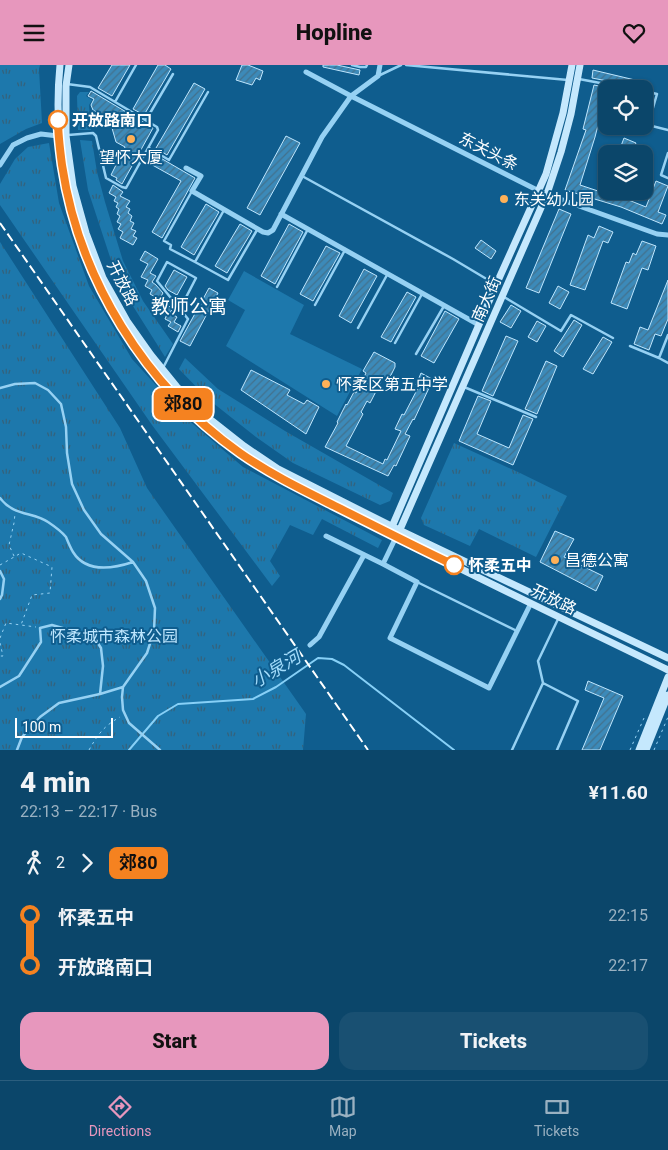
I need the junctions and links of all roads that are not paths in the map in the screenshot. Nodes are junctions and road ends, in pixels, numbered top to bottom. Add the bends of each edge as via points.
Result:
1 (60, 65) edge
2 (69, 65) edge
3 (136, 65) edge
4 (352, 65) edge
5 (367, 65) edge
6 (380, 65) edge
7 (402, 65) edge
8 (406, 65) edge
9 (572, 65) edge
10 (580, 65) edge
11 (306, 72) dead end
12 (173, 74) dead end
13 (378, 75) junction
14 (577, 78) junction
15 (569, 80) junction
16 (598, 82) edge
17 (66, 84) junction
18 (208, 92) dead end
19 (653, 92) edge
20 (351, 96) junction
21 (114, 102) junction
22 (653, 107) edge
23 (146, 120) junction
24 (653, 126) edge
25 (668, 130) edge
26 (62, 136) junction
27 (148, 148) junction
28 (668, 153) edge
29 (0, 165) edge
30 (186, 167) dead end
31 (302, 176) junction
32 (668, 178) edge
33 (192, 191) junction
34 (539, 191) junction
35 (547, 194) junction
36 (224, 210) junction
37 (281, 214) junction
38 (258, 229) junction
39 (308, 229) junction
40 (668, 235) edge
41 (345, 250) junction
42 (195, 262) junction
43 (388, 274) junction
44 (496, 285) junction
45 (277, 287) dead end
46 (422, 293) junction
47 (502, 297) junction
48 (316, 305) dead end
49 (444, 305) junction
50 (180, 309) junction
51 (479, 325) junction
52 (358, 328) dead end
53 (668, 335) edge
54 (613, 338) dead end
55 (395, 343) dead end
56 (630, 346) dead end
57 (416, 354) dead end
58 (659, 358) junction
59 (668, 363) edge
60 (162, 369) junction
61 (463, 386) junction
62 (0, 388) edge
63 (536, 417) dead end
64 (0, 498) edge
65 (394, 532) junction
66 (326, 536) dead end
67 (364, 555) junction
68 (133, 562) junction
69 (382, 564) junction
70 (0, 571) edge
71 (417, 582) junction
72 (0, 599) edge
73 (531, 603) junction
74 (559, 617) junction
75 (517, 631) junction
76 (310, 645) dead end
77 (668, 658) edge
78 (668, 670) edge
79 (668, 677) edge
80 (543, 683) junction
81 (0, 687) edge
82 (123, 687) junction
83 (100, 694) junction
84 (668, 695) edge
85 (17, 750) edge
86 (160, 750) edge
87 (512, 750) edge
88 (557, 750) edge
89 (639, 750) edge
90 (646, 750) edge

1 - 26 main road, 开放路 via 57,87
2 - 17 main road, 开放路
3 - 21 lane
4 - 5 lane
6 - 13 street
7 - 13 lane
8 - 15 lane
9 - 15 main road, 南大街
10 - 14 main road, 南大街
11 - 20 street, 东关头条
12 - 23 lane
13 - 20 street
14 - 16 lane
14 - 35 main road, 南大街 via 564,143
15 - 34 main road, 南大街 via 563,113
17 - 21 lane via 90,87
17 - 26 main road, 开放路
18 - 27 lane via 169,160
19 - 22 lane via 657,93
20 - 31 street via 322,137
20 - 34 street, 东关头条
21 - 23 lane
23 - 27 lane via 158,127
24 - 25 lane
26 - 27 lane via 93,133 106,178 122,187 126,187
26 - 29 street via 41,134 13,145
26 - 60 main road, 开放路 via 86,233 103,278
26 - 65 main road, 开放路 via 66,187 78,236 96,281 121,325 171,393 239,453 274,475
28 - 32 lane via 661,175
30 - 33 street via 201,176
31 - 37 street
31 - 44 lane
33 - 36 street
33 - 42 lane via 164,241 172,245 170,249
34 - 35 street, 东关头条
34 - 44 main road, 南大街
35 - 40 street, 东关头条 via 657,234
35 - 47 main road, 南大街
36 - 38 street
36 - 42 lane
37 - 38 street via 273,230 268,233
37 - 39 street
38 - 42 lane via 228,280
39 - 41 street
39 - 45 lane
41 - 43 street
41 - 48 lane
43 - 46 street
43 - 52 lane
44 - 51 main road, 南大街
46 - 49 street
46 - 55 lane
47 - 54 lane via 561,331 571,315
47 - 61 main road, 南大街
49 - 51 street
49 - 57 lane
50 - 50 lane via 196,278 167,262 157,281
50 - 60 lane via 188,319
51 - 65 main road, 南大街
53 - 58 lane
56 - 58 lane
58 - 59 lane
60 - 65 main road, 开放路 via 211,420 244,446 278,469
61 - 63 lane
61 - 65 main road, 南大街
62 - 68 lane via 35,383 48,390 60,403 72,484 84,510 101,534
64 - 68 lane via 14,509 46,521 65,536 73,553 83,563 101,569
65 - 69 street
65 - 73 main road, 开放路
65 - 77 main road, 开放路
66 - 67 street
67 - 69 street
67 - 76 street via 319,637
68 - 82 lane via 146,581 155,608 154,631 147,653
69 - 71 street
70 - 72 lane via 4,579
71 - 75 lane
71 - 75 street via 390,638 489,687
73 - 74 main road, 开放路
73 - 75 street
74 - 78 main road, 开放路
74 - 80 lane via 538,661
79 - 89 main road
80 - 87 lane
80 - 88 lane via 578,701
81 - 83 lane via 19,676 41,642 40,628 52,625 94,637 101,648 103,666
82 - 83 lane
82 - 86 lane via 128,723
83 - 85 lane via 59,703 40,717 22,737
84 - 90 main road

